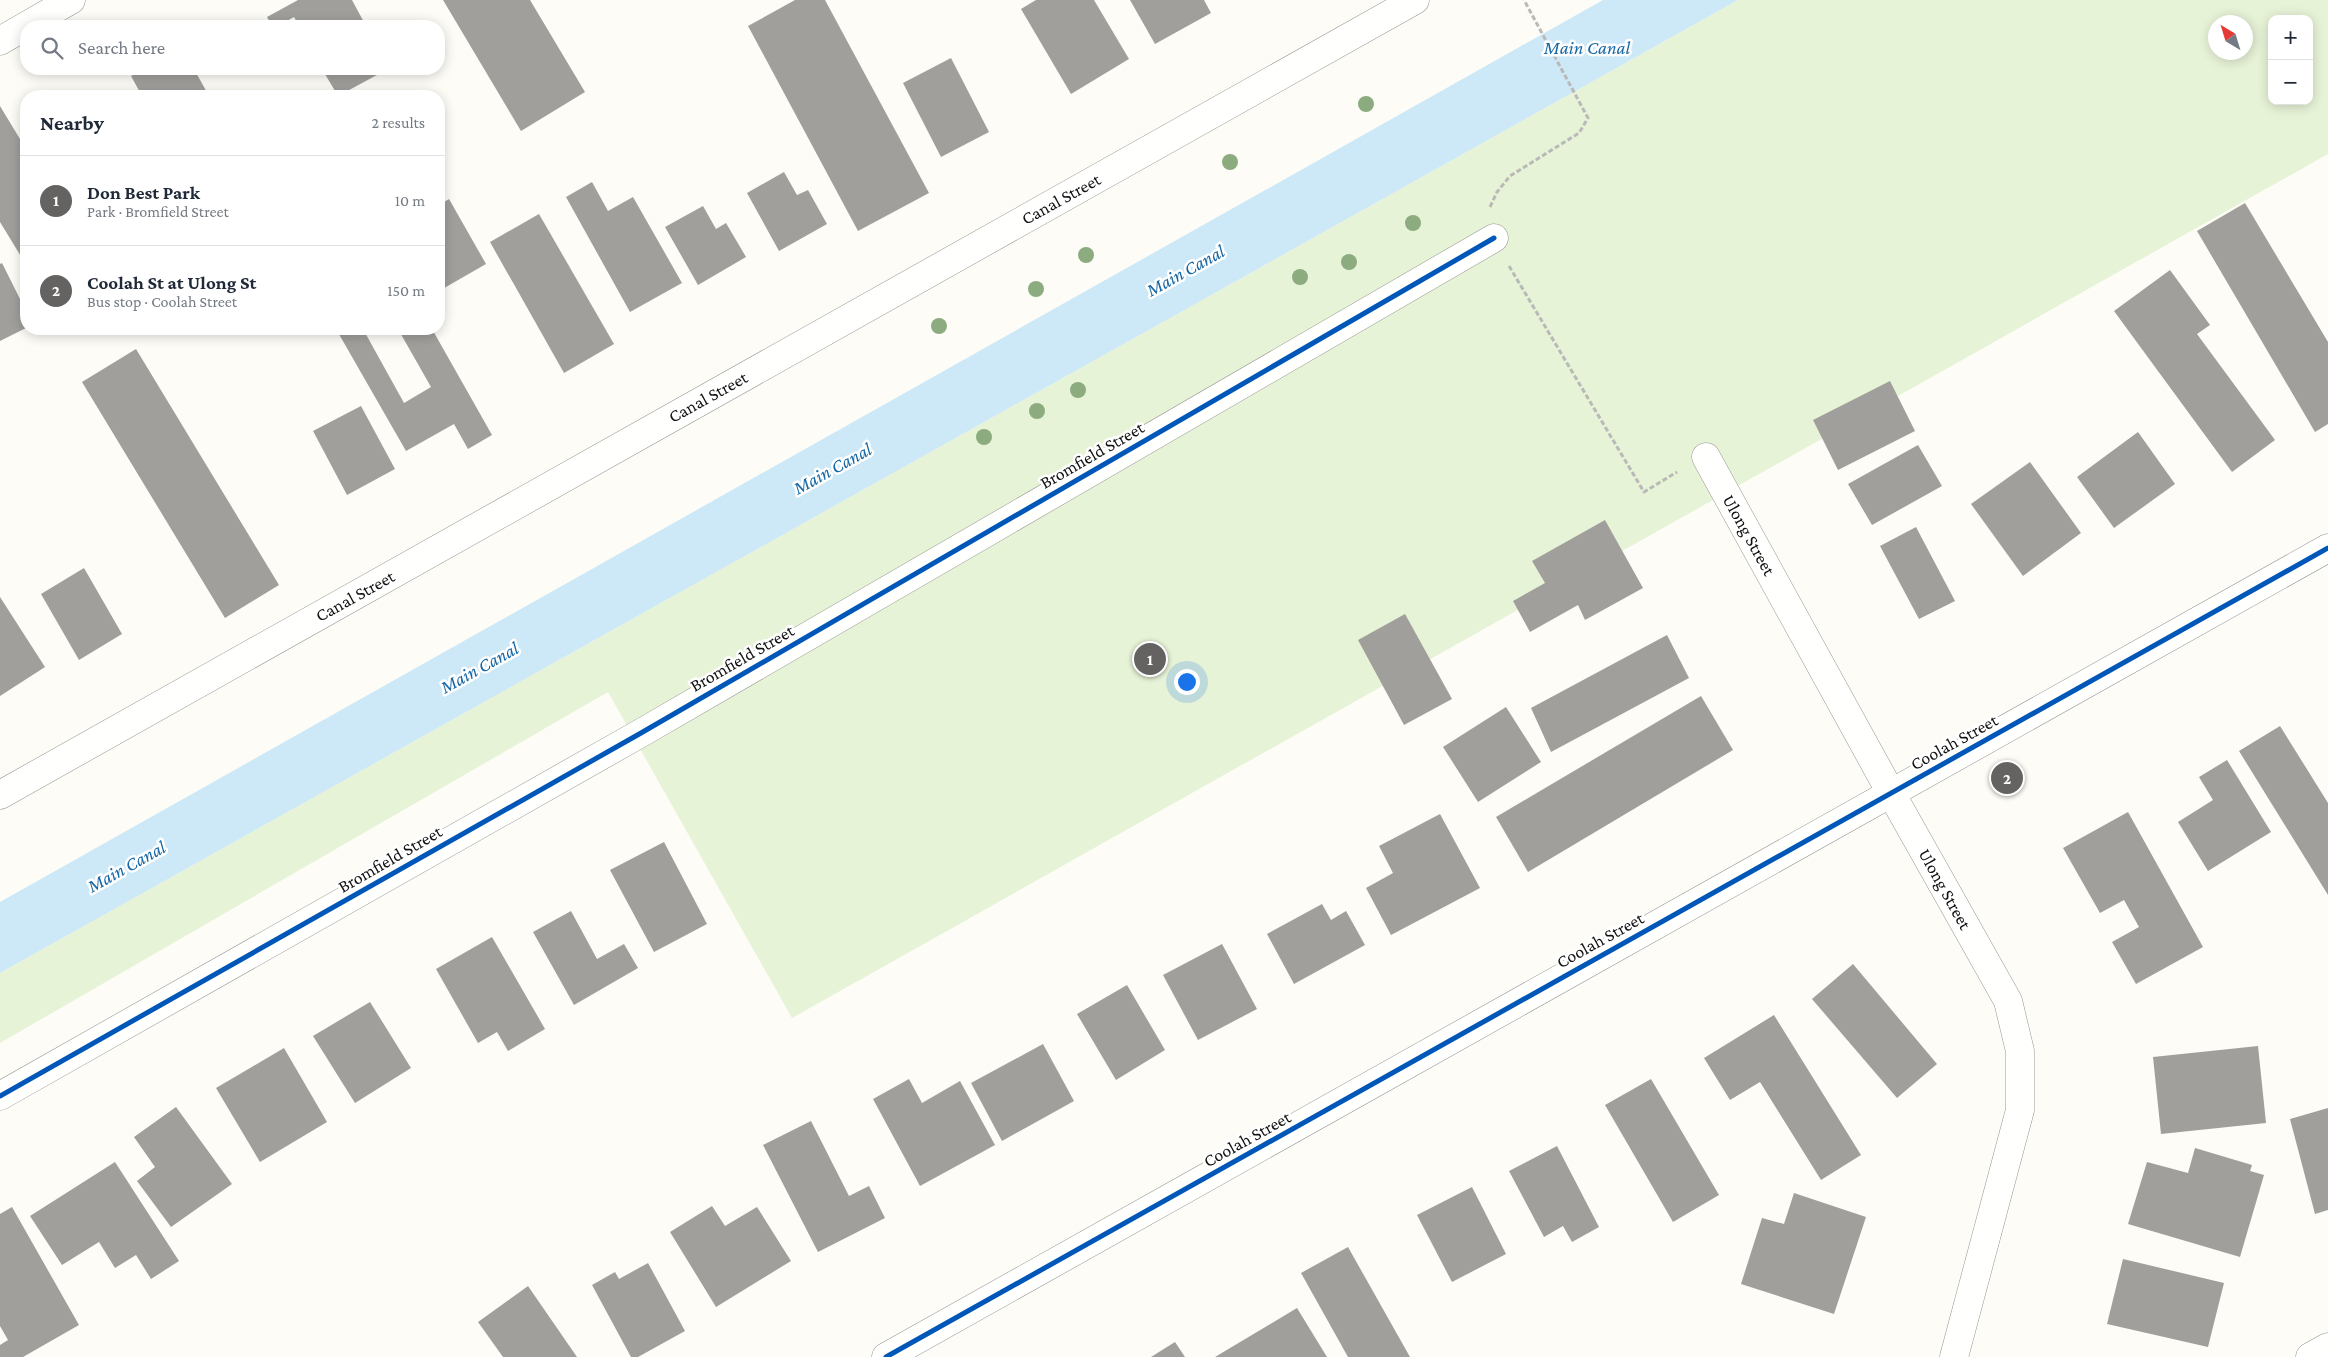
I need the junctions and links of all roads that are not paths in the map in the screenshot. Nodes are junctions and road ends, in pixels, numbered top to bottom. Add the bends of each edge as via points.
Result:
1 (71, 0) edge
2 (1415, 0) edge
3 (36, 20) edge
4 (20, 29) edge
5 (0, 41) edge
6 (1494, 238) road end
7 (1706, 457) dead end
8 (2328, 548) edge
9 (1891, 793) junction
10 (0, 795) edge
11 (0, 1096) edge
12 (2328, 1346) edge
13 (886, 1357) edge
14 (1954, 1357) edge
15 (2310, 1357) edge

1 - 3 street
2 - 10 street, Canal Street
4 - 5 street
6 - 11 street, Bromfield Street via 641,733
7 - 9 street, Ulong Street
8 - 9 street, Coolah Street
9 - 13 street, Coolah Street
9 - 14 street, Ulong Street via 2008,1000 2020,1051 2020,1110
12 - 15 street

